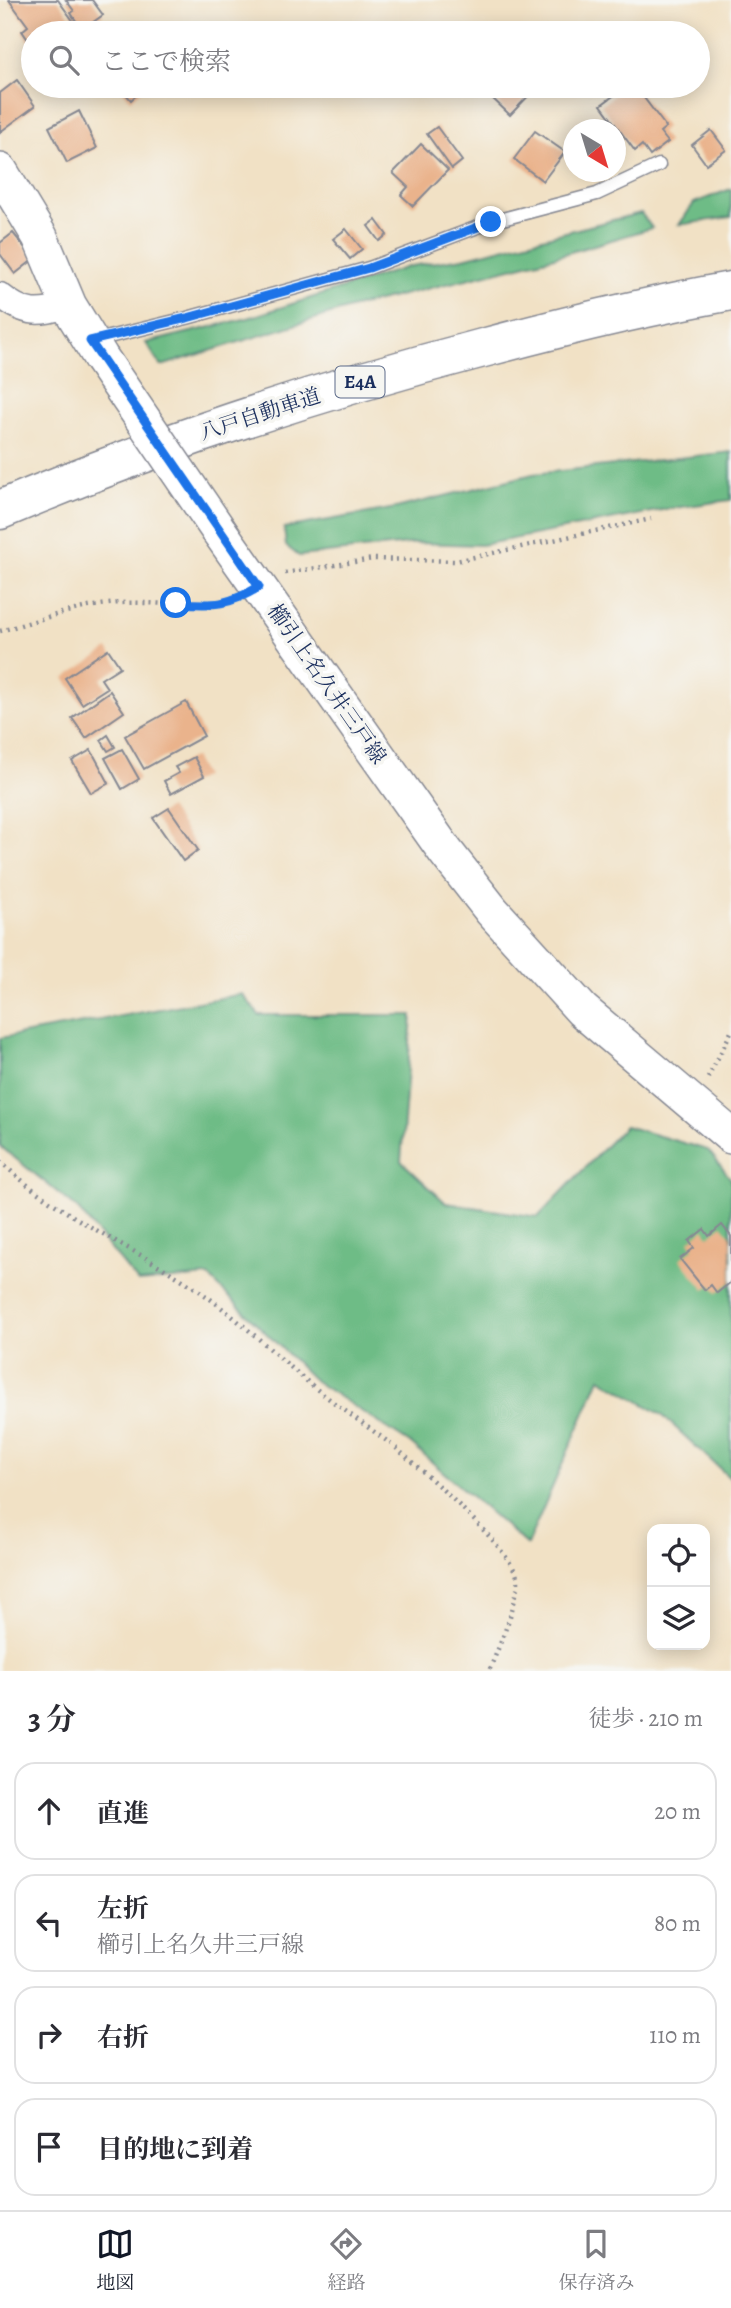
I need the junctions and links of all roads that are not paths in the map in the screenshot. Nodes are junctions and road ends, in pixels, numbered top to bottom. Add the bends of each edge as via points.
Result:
1 (659, 165) dead end
2 (0, 172) edge
3 (731, 270) edge
4 (731, 291) edge
5 (0, 295) edge
6 (69, 306) junction
7 (95, 350) junction
8 (0, 485) edge
9 (0, 510) edge
10 (731, 1136) edge

1 - 7 lane via 597,194 491,222 369,268 187,318
2 - 6 main road, 櫛引上名久井三戸線 via 40,237
3 - 8 highway, 八戸自動車道 / E4A via 558,305 414,341 175,418
4 - 9 highway, 八戸自動車道 / E4A via 563,327 279,406 86,474
5 - 6 street via 24,311 43,313
6 - 7 main road, 櫛引上名久井三戸線
7 - 10 main road, 櫛引上名久井三戸線, bridge via 444,851 492,911 582,1010

